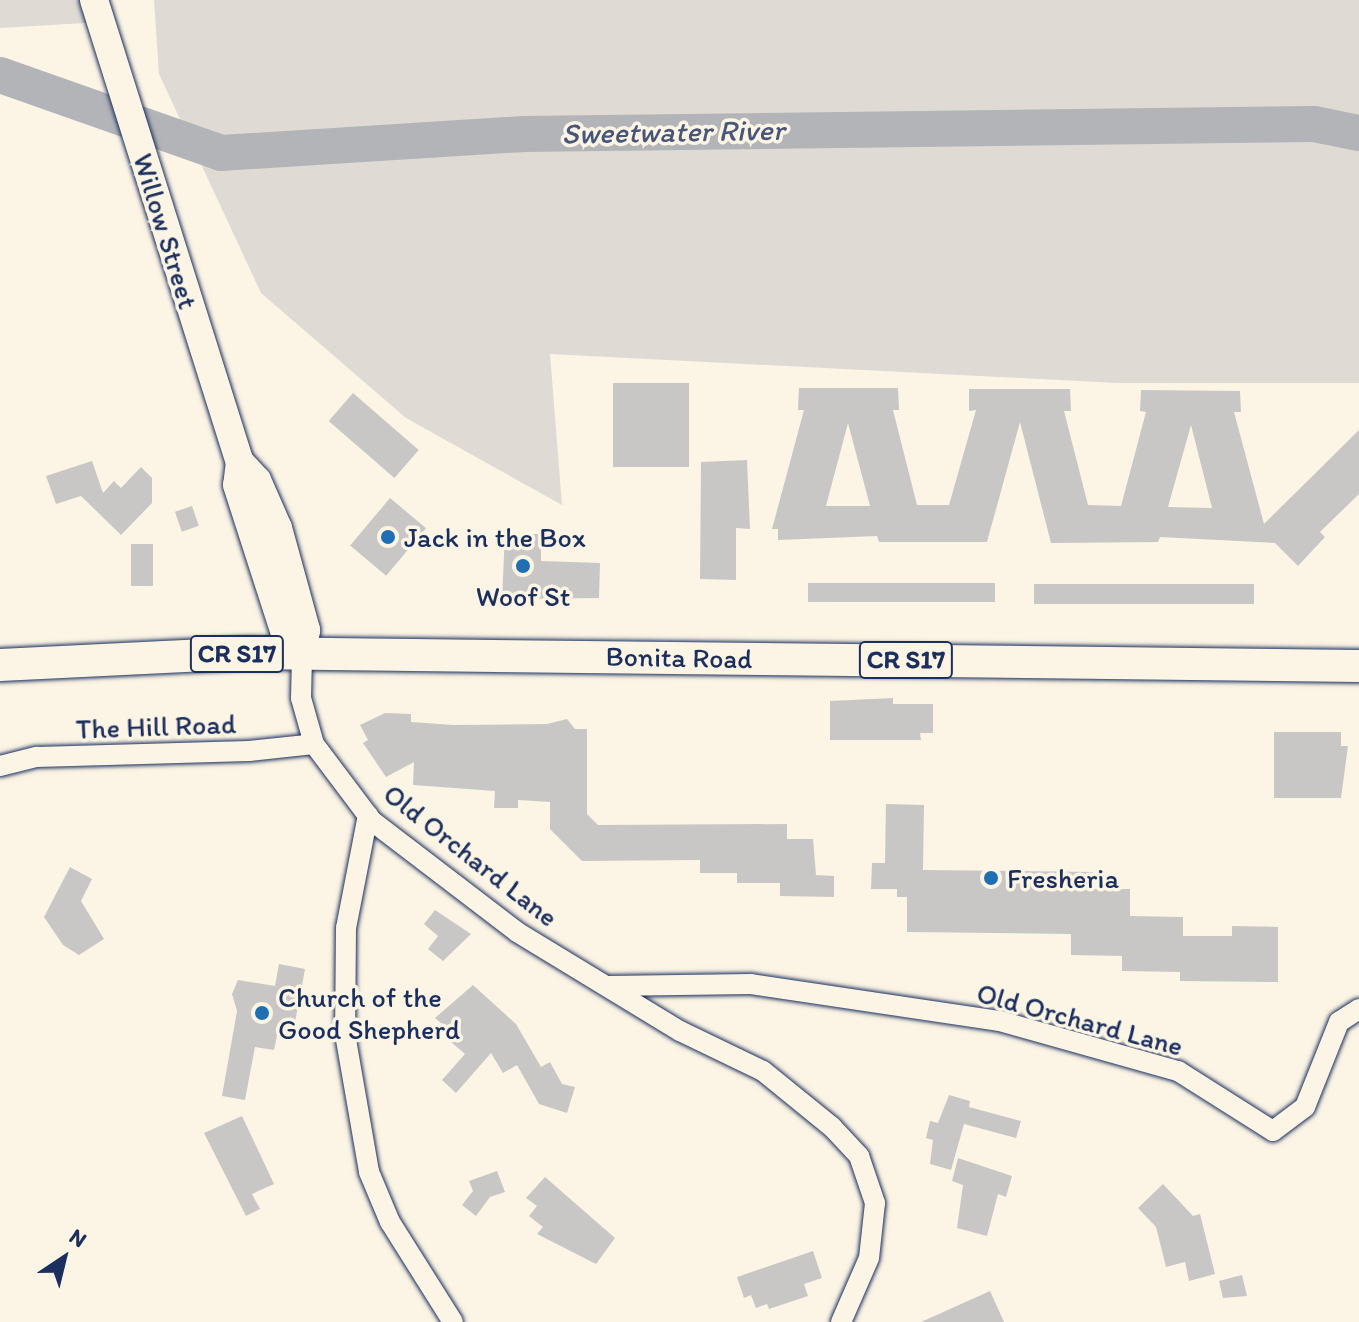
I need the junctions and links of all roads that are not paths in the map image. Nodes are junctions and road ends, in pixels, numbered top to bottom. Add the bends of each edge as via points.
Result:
1 (94, 0) edge
2 (302, 655) junction
3 (0, 665) edge
4 (1359, 666) edge
5 (314, 744) junction
6 (0, 766) edge
7 (368, 815) junction
8 (608, 986) junction
9 (1359, 1009) edge
10 (453, 1322) edge
11 (841, 1322) edge

1 - 2 main road, Willow Street via 240,462 237,485 285,634
2 - 3 main road, Bonita Road / CR S17
2 - 4 main road, Bonita Road / CR S17
2 - 5 street, Old Orchard Lane via 301,698
5 - 6 street, The Hill Road via 37,757
5 - 7 street, Old Orchard Lane
7 - 8 street, Old Orchard Lane via 517,932
7 - 10 street via 346,928 345,1034 369,1172 390,1222
8 - 9 street, Old Orchard Lane via 751,984 1000,1021 1178,1071 1273,1131 1305,1107 1339,1022
8 - 11 street, Old Orchard Lane via 680,1031 763,1071 859,1156 875,1203 869,1258

